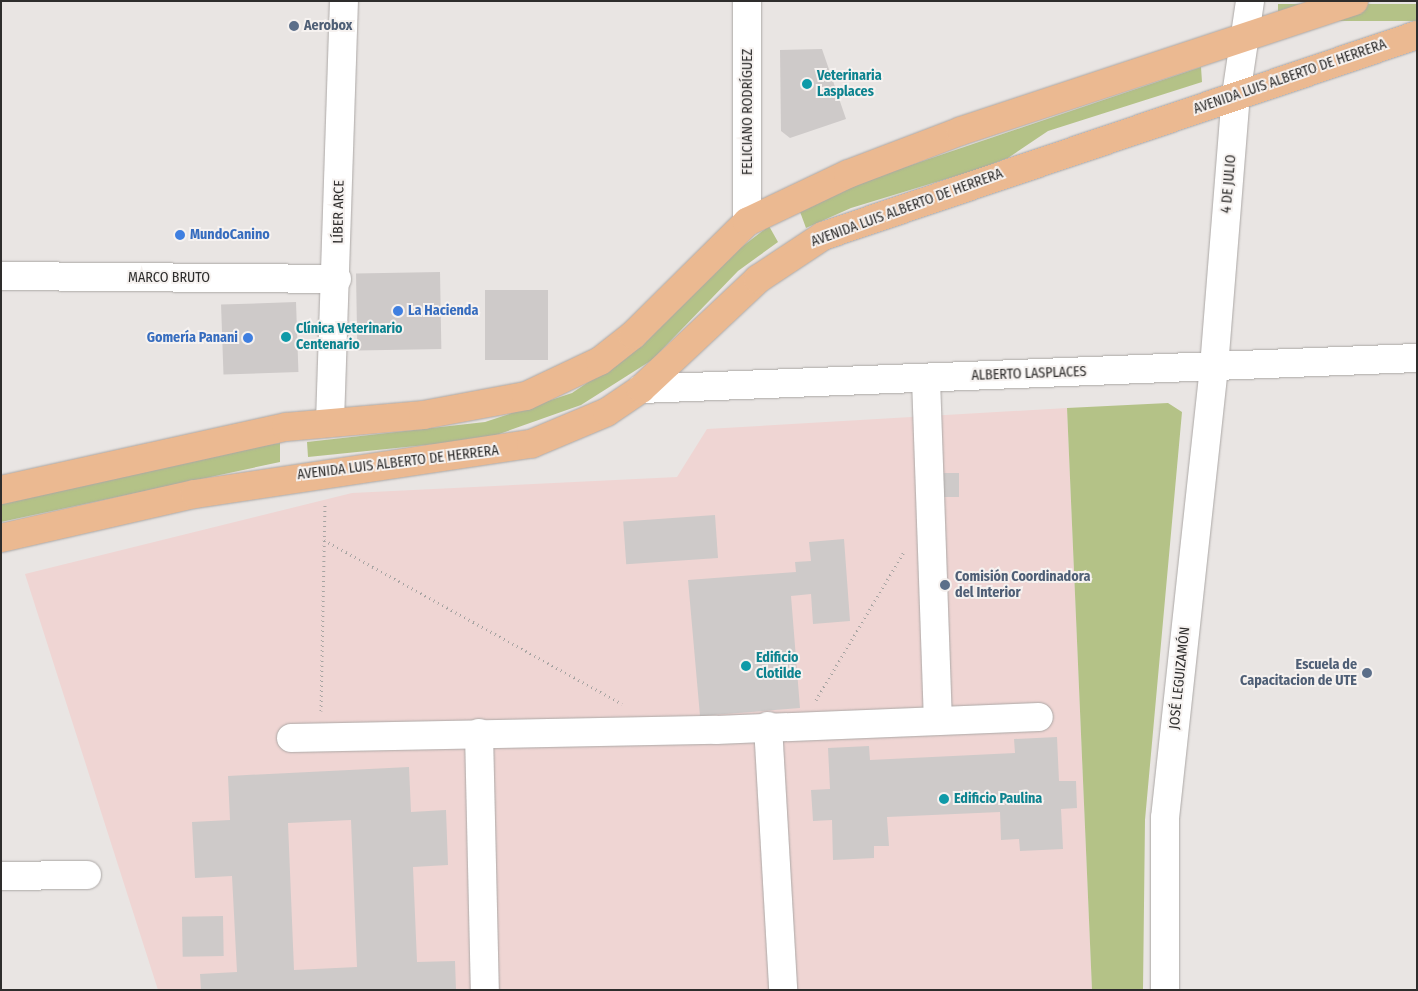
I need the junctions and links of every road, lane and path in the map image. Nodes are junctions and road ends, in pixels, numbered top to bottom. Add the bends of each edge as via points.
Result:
1 (344, 1) edge
2 (747, 1) edge
3 (1250, 1) edge
4 (1354, 1) edge
5 (1417, 35) edge
6 (1246, 37) junction
7 (1236, 95) junction
8 (748, 222) junction
9 (1, 276) edge
10 (337, 279) junction
11 (1417, 358) edge
12 (1214, 367) junction
13 (926, 379) junction
14 (641, 389) junction
15 (330, 422) junction
16 (325, 472) junction
17 (1, 490) edge
18 (1, 538) edge
19 (324, 540) junction
20 (906, 548) dead end
21 (1039, 717) dead end
22 (938, 722) junction
23 (802, 723) junction
24 (768, 726) junction
25 (667, 728) junction
26 (479, 733) junction
27 (320, 737) junction
28 (291, 738) dead end
29 (87, 875) dead end
30 (1, 876) edge
31 (485, 990) edge
32 (783, 990) edge
33 (1165, 990) edge

1 - 10 street, LÍBER ARCE
2 - 8 street, FELICIANO RODRÍGUEZ
3 - 6 street, 4 DE JULIO
4 - 6 main road
5 - 7 main road, AVENIDA LUIS ALBERTO DE HERRERA
6 - 7 street, 4 DE JULIO
6 - 8 main road via 952,135 848,174
7 - 12 street, 4 DE JULIO
7 - 14 main road, AVENIDA LUIS ALBERTO DE HERRERA via 823,236 758,279
8 - 15 main road via 633,336 559,384 495,405
9 - 10 street, MARCO BRUTO
10 - 15 street, LÍBER ARCE
11 - 12 street, ALBERTO LASPLACES
12 - 13 street, ALBERTO LASPLACES
12 - 33 street, JOSÉ LEGUIZAMÓN via 1165,818
13 - 14 street, ALBERTO LASPLACES
13 - 22 street
14 - 16 main road, AVENIDA LUIS ALBERTO DE HERRERA via 607,412 531,444 483,455
15 - 17 main road via 186,447
16 - 18 main road, AVENIDA LUIS ALBERTO DE HERRERA via 195,494
16 - 19 path
19 - 25 path
19 - 27 path
20 - 23 path
21 - 22 street
22 - 23 street
23 - 24 street
24 - 25 street
24 - 32 street
25 - 26 street
26 - 27 street
26 - 31 street
27 - 28 street
29 - 30 street

